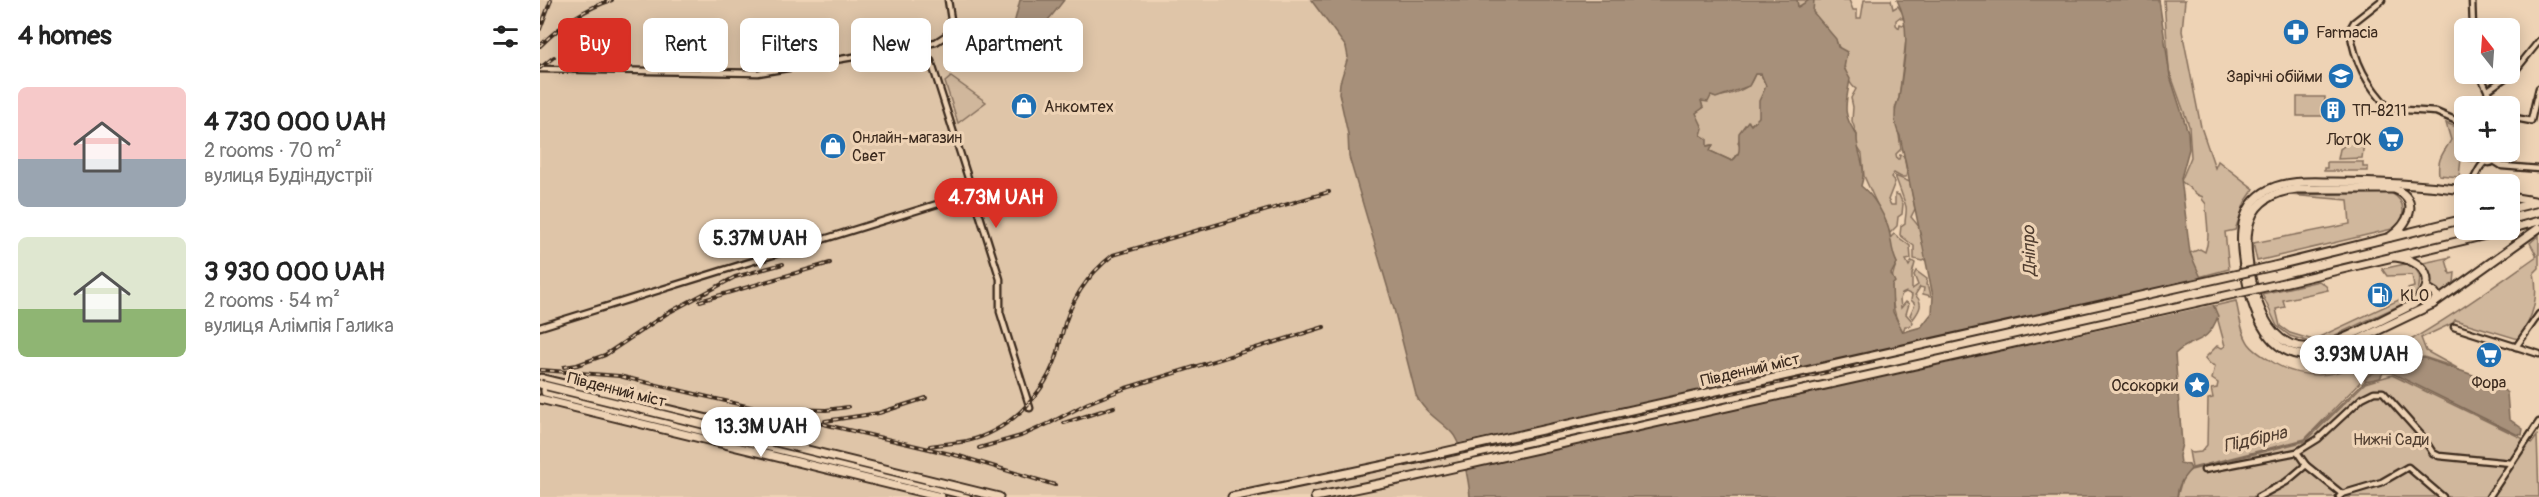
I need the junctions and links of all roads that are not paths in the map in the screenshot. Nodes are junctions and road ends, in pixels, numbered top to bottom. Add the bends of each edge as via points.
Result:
1 (948, 0) edge
2 (2382, 0) edge
3 (2472, 0) edge
4 (2473, 18) edge
5 (2539, 41) edge
6 (931, 43) edge
7 (851, 57) edge
8 (931, 60) edge
9 (540, 69) edge
10 (2485, 84) edge
11 (2539, 88) edge
12 (2488, 90) junction
13 (2490, 96) edge
14 (2520, 119) edge
15 (2454, 120) edge
16 (2485, 162) joint
17 (2492, 162) edge
18 (2496, 162) edge
19 (2539, 169) edge
20 (2478, 174) edge
21 (2454, 188) edge
22 (973, 193) junction
23 (2520, 199) edge
24 (2539, 202) edge
25 (2520, 207) edge
26 (2454, 221) edge
27 (2539, 221) edge
28 (2520, 226) edge
29 (2539, 228) edge
30 (2390, 237) junction
31 (2464, 240) edge
32 (2395, 257) junction
33 (2424, 293) junction
34 (2433, 304) junction
35 (2539, 314) edge
36 (540, 327) edge
37 (2454, 327) dead end
38 (2516, 347) junction
39 (2539, 354) edge
40 (541, 381) edge
41 (540, 399) edge
42 (1030, 408) dead end
43 (2539, 422) edge
44 (762, 431) dead end
45 (2297, 452) junction
46 (2511, 463) junction
47 (2306, 465) junction
48 (2204, 470) dead end
49 (2341, 495) edge
50 (941, 497) edge
51 (968, 497) edge
52 (999, 497) edge
53 (1232, 497) edge
54 (1315, 497) edge
55 (2259, 497) edge
56 (2443, 497) edge
57 (2489, 497) edge

1 - 6 street via 950,33
2 - 15 street via 2350,29 2356,62 2372,91 2390,109 2436,112
3 - 4 street
5 - 12 street via 2515,71
7 - 9 street via 758,73
8 - 22 street
10 - 12 street
11 - 14 street via 2531,121
12 - 13 street
16 - 17 street
16 - 20 street
18 - 19 street
21 - 34 highway via 2398,182 2289,183 2258,197 2242,224 2242,257 2256,316 2269,337 2288,350 2324,354
22 - 36 street
22 - 42 street via 1000,279 1000,312
23 - 24 highway
24 - 25 highway
26 - 30 highway, Південний міст
27 - 28 highway, Південний міст
29 - 34 highway
30 - 33 highway via 2405,225 2409,212 2407,201 2394,189 2285,190 2264,201 2250,217 2246,247 2255,297 2266,323 2288,343 2322,346 2414,304
30 - 53 highway, Південний міст, bridge
31 - 32 highway, Південний міст
32 - 33 highway via 2414,261 2422,268 2426,280
32 - 54 highway, Південний міст, bridge
33 - 34 highway via 2436,293
35 - 38 street
37 - 38 street
38 - 39 street
40 - 44 street
40 - 51 street via 544,393
40 - 52 highway, Південний міст
41 - 50 highway, Південний міст
43 - 46 street
45 - 46 street via 2318,439 2362,398 2383,392 2433,453
45 - 47 street
45 - 48 street
46 - 57 street
47 - 49 street
47 - 55 street
49 - 56 street via 2382,482 2408,467

